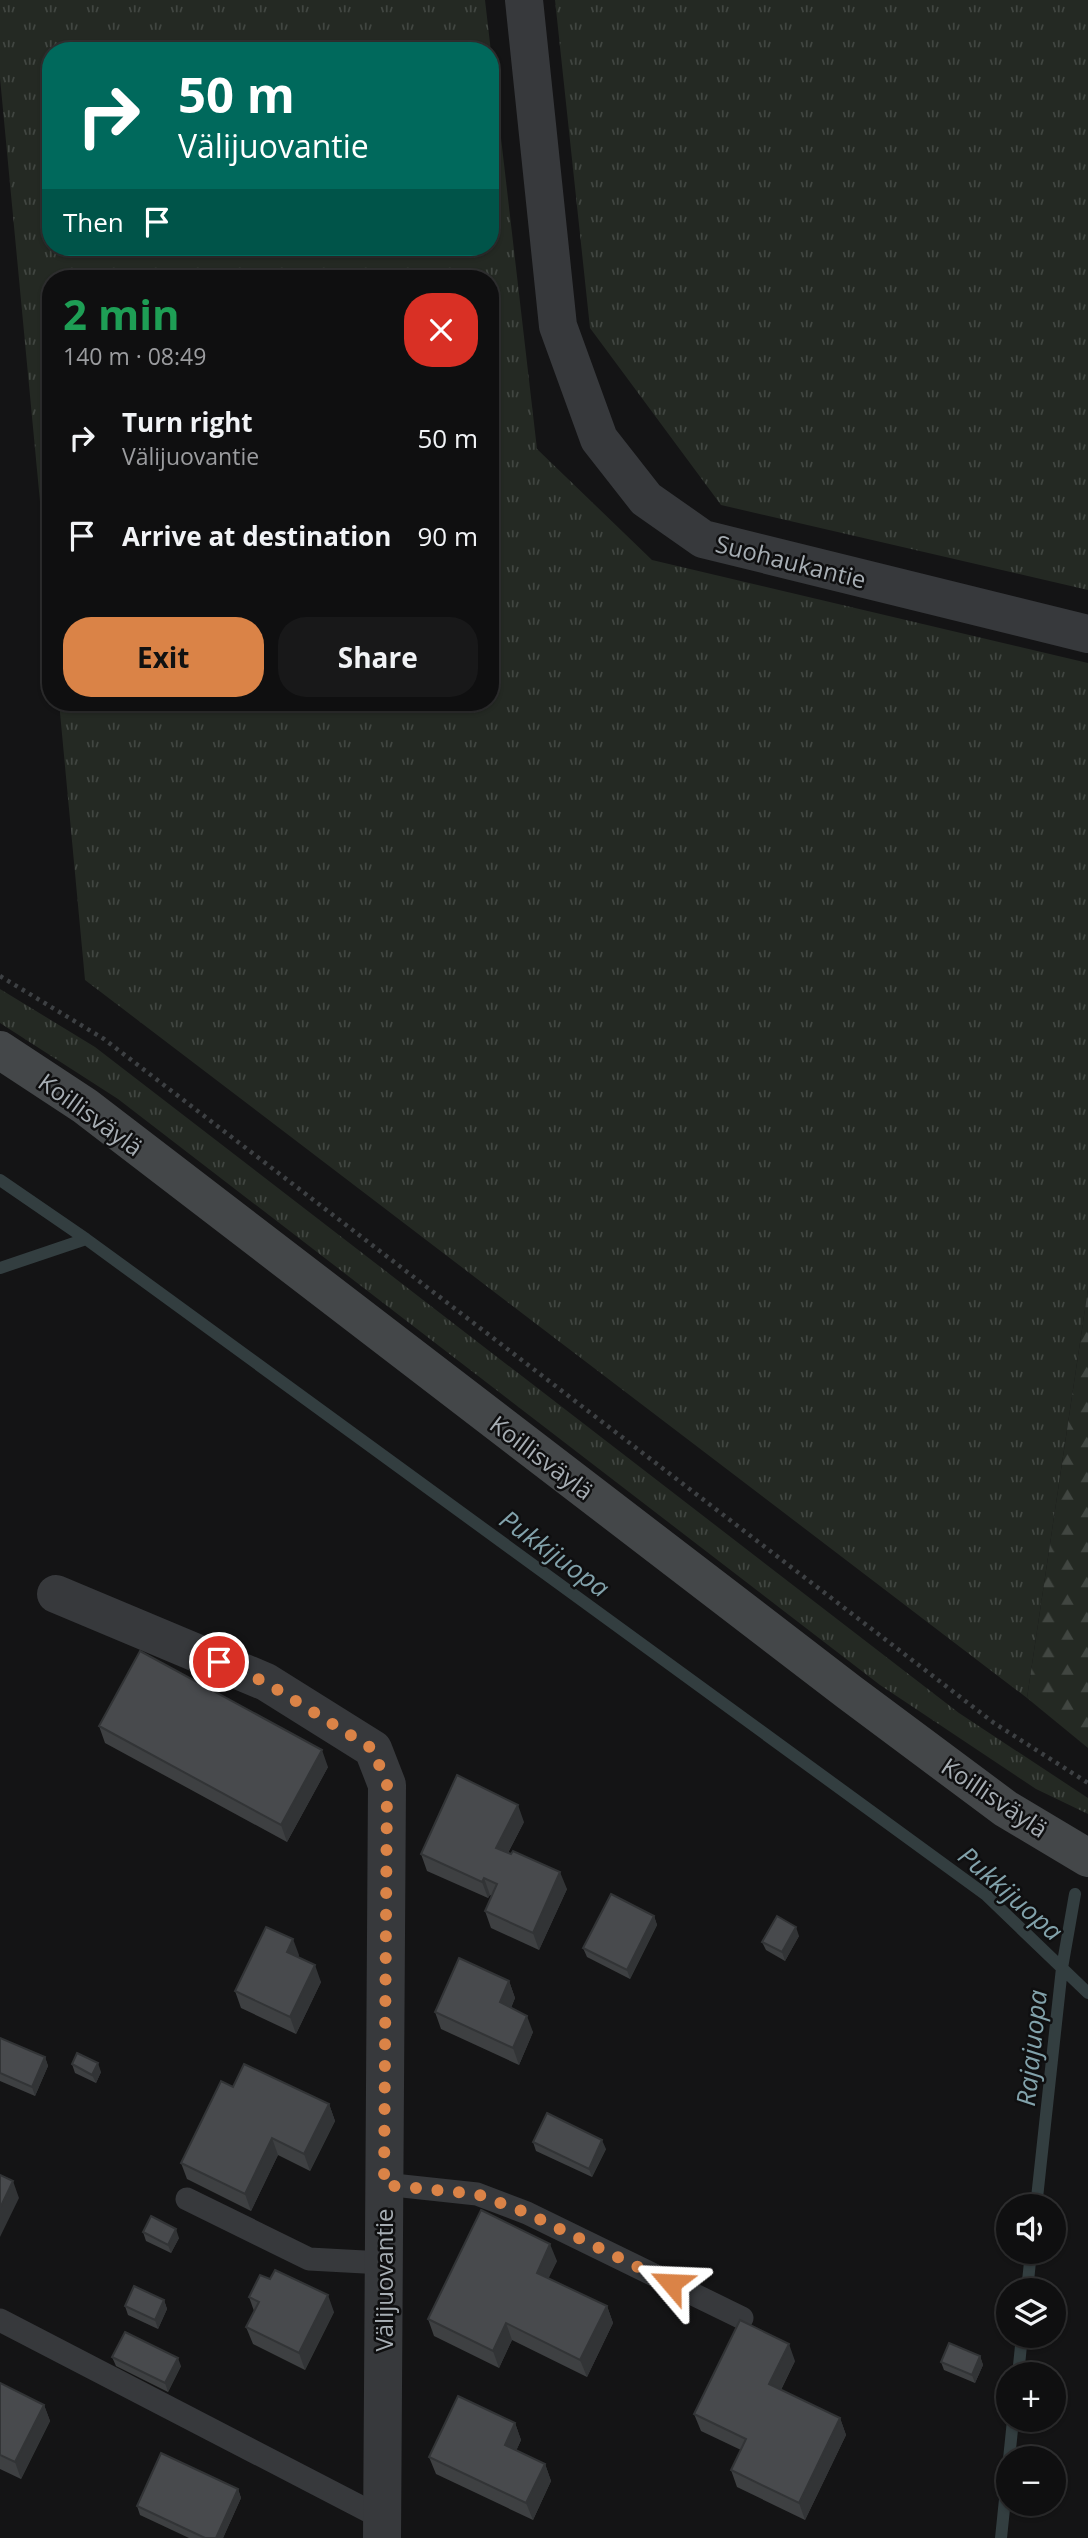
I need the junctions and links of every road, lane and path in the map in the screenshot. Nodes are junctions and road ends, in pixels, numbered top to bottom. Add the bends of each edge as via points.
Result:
1 (524, 0) edge
2 (1088, 634) edge
3 (0, 976) edge
4 (0, 1050) edge
5 (56, 1594) dead end
6 (1088, 1783) edge
7 (1088, 1858) edge
8 (384, 2185) junction
9 (187, 2199) dead end
10 (383, 2263) junction
11 (742, 2318) edge
12 (0, 2320) edge
13 (382, 2528) edge

1 - 2 street, Suohaukantie via 558,326 599,439 646,499 704,540
3 - 6 path via 104,1038 994,1723
4 - 7 main road, Koillisväylä via 96,1115 995,1801
5 - 8 street, Välijuovantie via 265,1682 373,1749 387,1785
8 - 10 street, Välijuovantie
8 - 11 lane via 477,2194 527,2213
9 - 10 lane via 309,2259
10 - 13 street, Välijuovantie
12 - 13 lane

